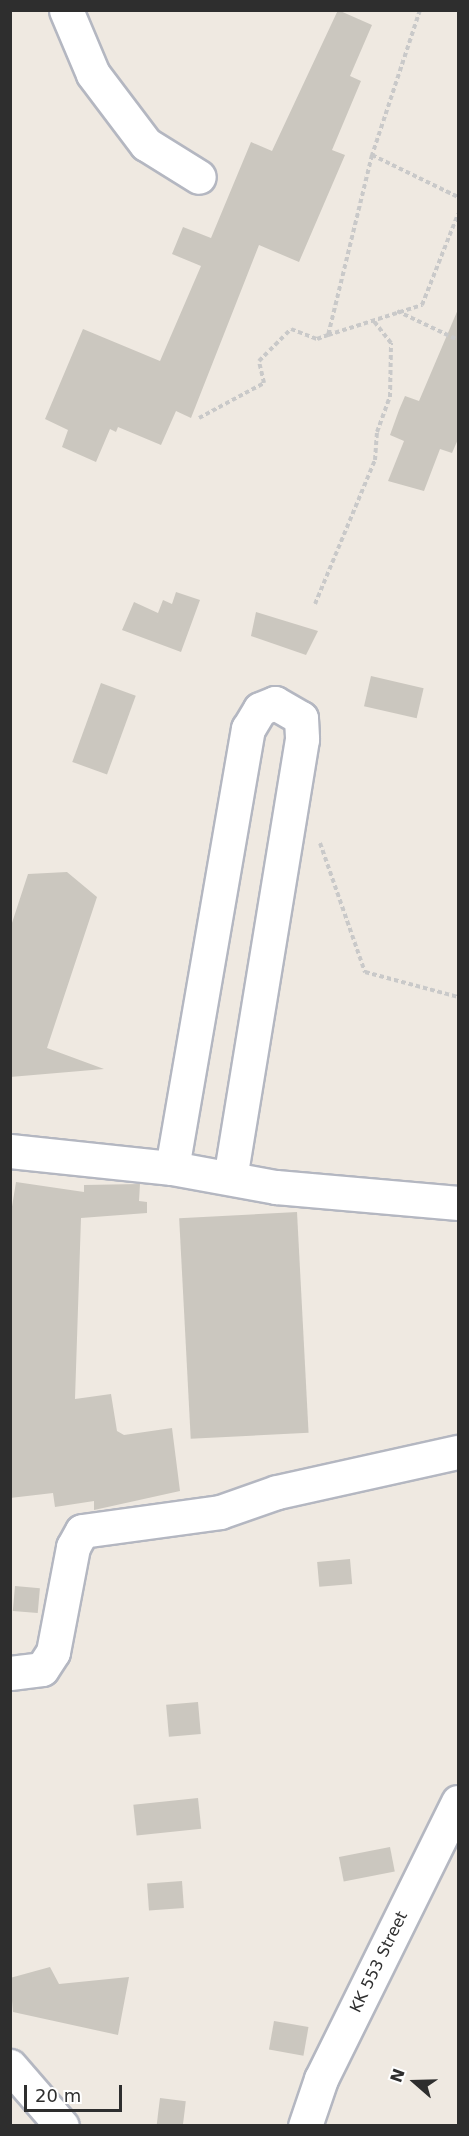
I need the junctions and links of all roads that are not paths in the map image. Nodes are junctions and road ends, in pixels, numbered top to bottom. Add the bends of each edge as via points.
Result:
1 (66, 10) edge
2 (199, 177) dead end
3 (10, 1151) edge
4 (172, 1168) junction
5 (230, 1177) junction
6 (459, 1203) edge
7 (459, 1452) edge
8 (10, 1673) edge
9 (459, 1802) edge
10 (10, 2066) edge
11 (62, 2126) edge
12 (305, 2126) edge

1 - 2 street via 93,74 146,144
3 - 4 street
4 - 5 street
4 - 5 street via 248,729 260,709 275,703 301,718 302,739
5 - 6 street via 276,1187
7 - 8 street via 277,1492 220,1512 82,1531 73,1547 53,1652 42,1669
9 - 12 street, KK 553 Street via 321,2079
10 - 11 street

